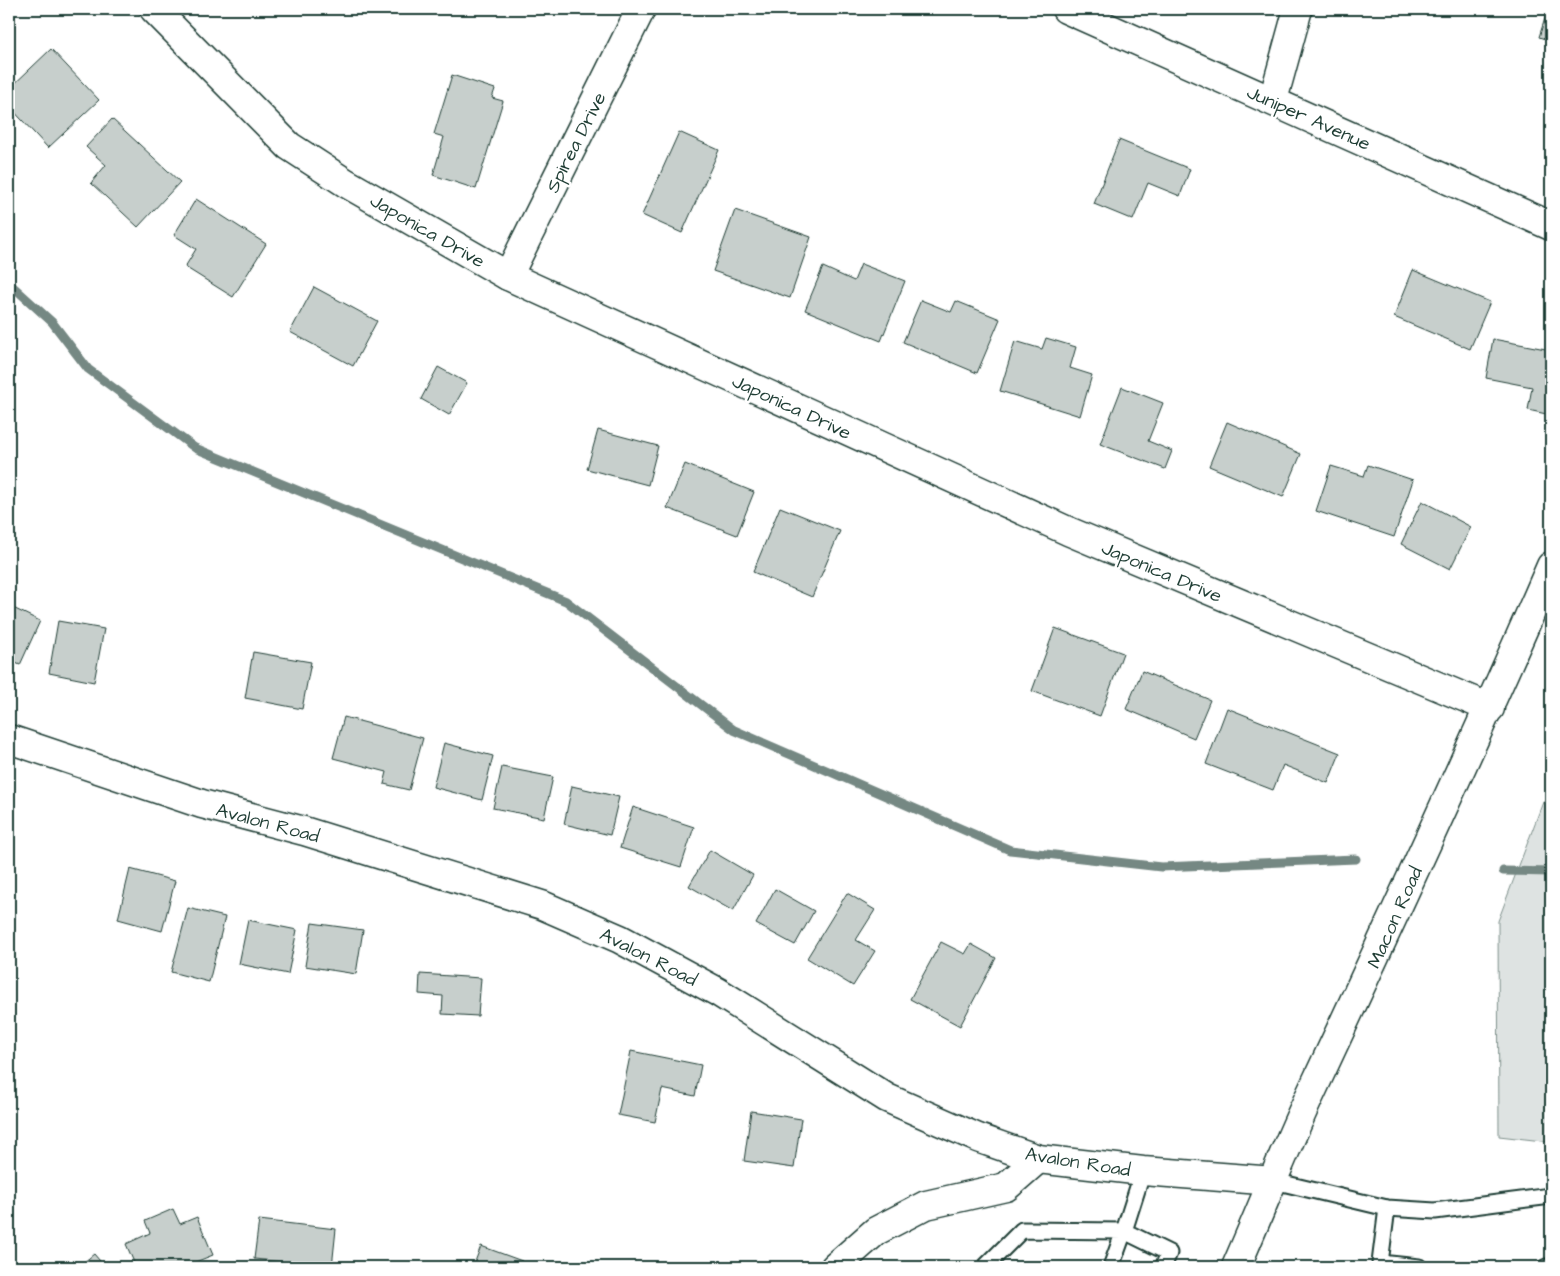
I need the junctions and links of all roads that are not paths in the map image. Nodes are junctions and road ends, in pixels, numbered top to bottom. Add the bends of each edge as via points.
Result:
1 (155, 9) edge
2 (641, 9) edge
3 (1066, 9) edge
4 (1298, 9) edge
5 (1273, 100) junction
6 (1551, 226) edge
7 (508, 276) junction
8 (1551, 566) edge
9 (1490, 708) junction
10 (9, 739) edge
11 (1038, 1159) junction
12 (1143, 1171) junction
13 (1274, 1181) junction
14 (1551, 1196) edge
15 (1387, 1208) junction
16 (1124, 1231) junction
17 (1380, 1265) edge
18 (1551, 1266) edge
19 (835, 1267) edge
20 (984, 1267) edge
21 (1111, 1267) edge
22 (1163, 1267) edge
23 (1236, 1267) edge
24 (1419, 1267) edge
25 (1546, 1267) edge

1 - 7 street, Japonica Drive via 288,146
2 - 7 street, Spirea Drive
3 - 5 street, Juniper Avenue
4 - 5 street
5 - 6 street, Juniper Avenue
7 - 9 street, Japonica Drive via 1068,531
8 - 9 street, Macon Road
9 - 13 street, Macon Road via 1310,1095
10 - 11 street, Avalon Road via 202,804 304,831 542,905 620,939 718,992 887,1098 978,1138
11 - 12 street, Avalon Road
11 - 19 street via 1006,1187 926,1205 876,1230
12 - 13 street, Avalon Road
12 - 16 lane
13 - 15 lane
13 - 23 street, Macon Road
14 - 15 lane via 1435,1211
15 - 17 lane
16 - 20 lane via 1022,1230
16 - 21 lane
16 - 22 lane via 1169,1253
17 - 24 lane
18 - 25 lane

